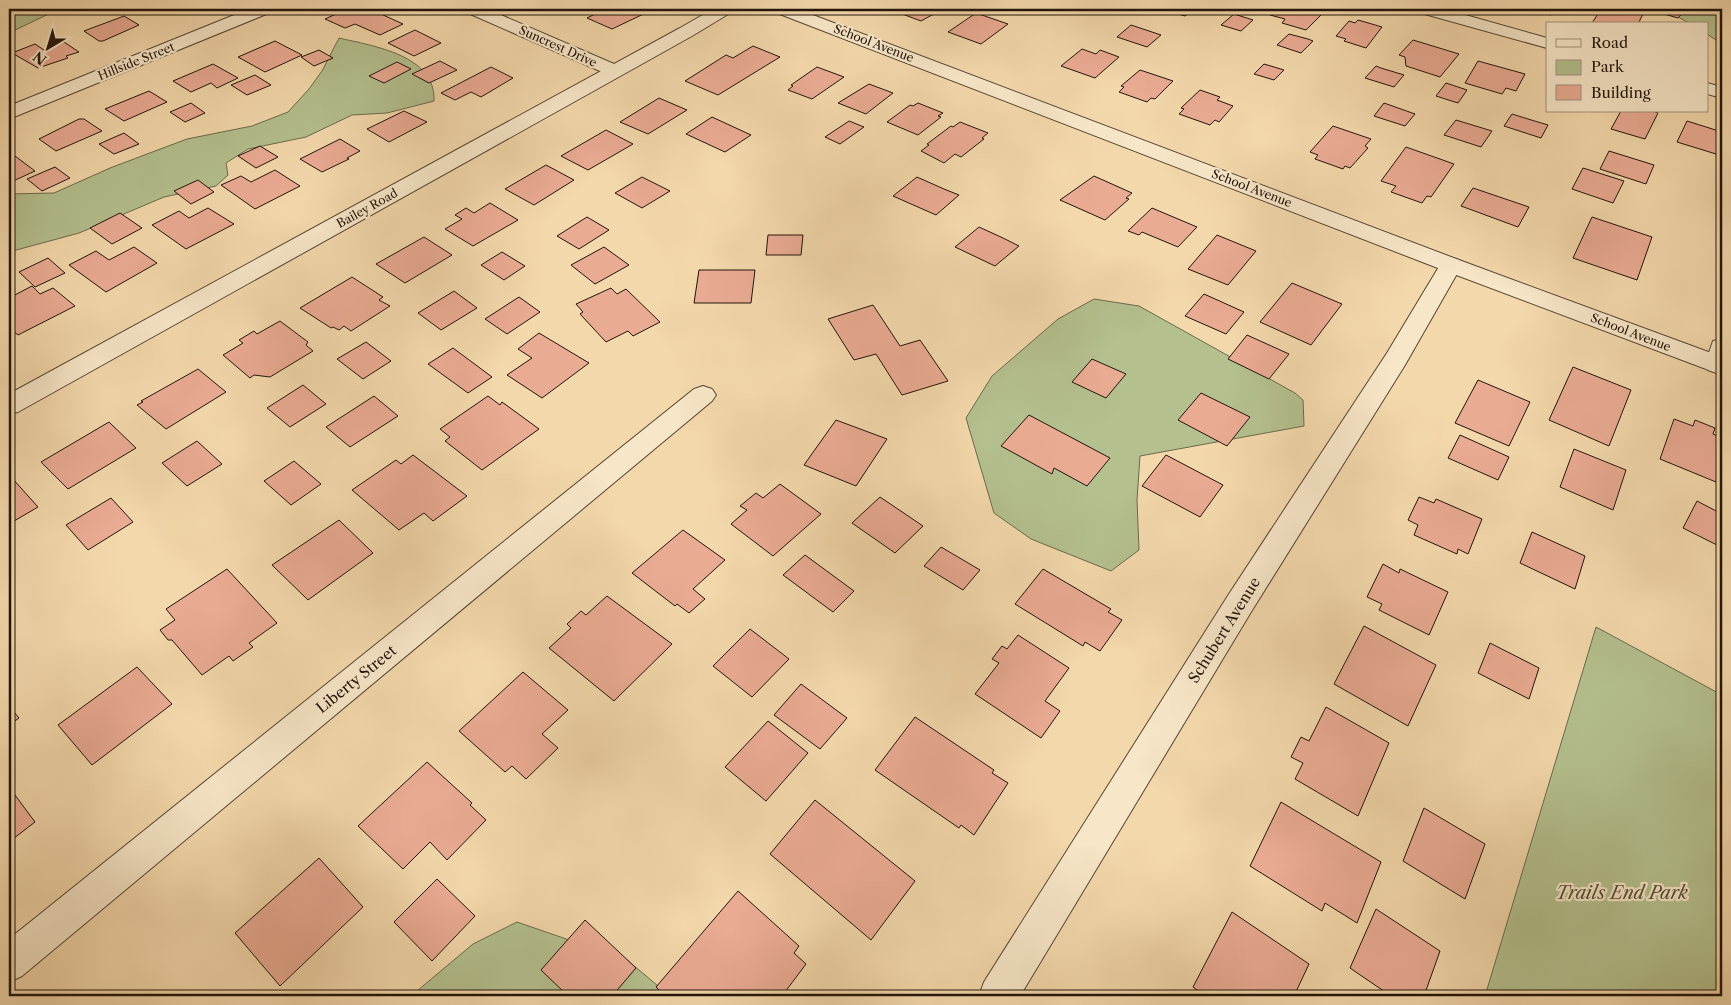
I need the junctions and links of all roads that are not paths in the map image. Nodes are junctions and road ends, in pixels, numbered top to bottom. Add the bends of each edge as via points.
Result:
1 (264, 9) edge
2 (474, 9) edge
3 (724, 9) edge
4 (783, 9) edge
5 (1427, 9) edge
6 (1546, 43) edge
7 (615, 71) junction
8 (1708, 88) edge
9 (1722, 92) edge
10 (9, 113) edge
11 (1451, 265) junction
12 (1721, 359) edge
13 (703, 395) dead end
14 (9, 405) edge
15 (9, 963) edge
16 (998, 996) edge

1 - 10 street, Hillside Street
2 - 7 street, Suncrest Drive
3 - 7 street, Bailey Road
4 - 11 street, School Avenue
5 - 6 street
7 - 14 street, Bailey Road
8 - 9 street
11 - 12 street, School Avenue
11 - 16 street, Schubert Avenue via 1396,359 1240,603
13 - 15 street, Liberty Street

